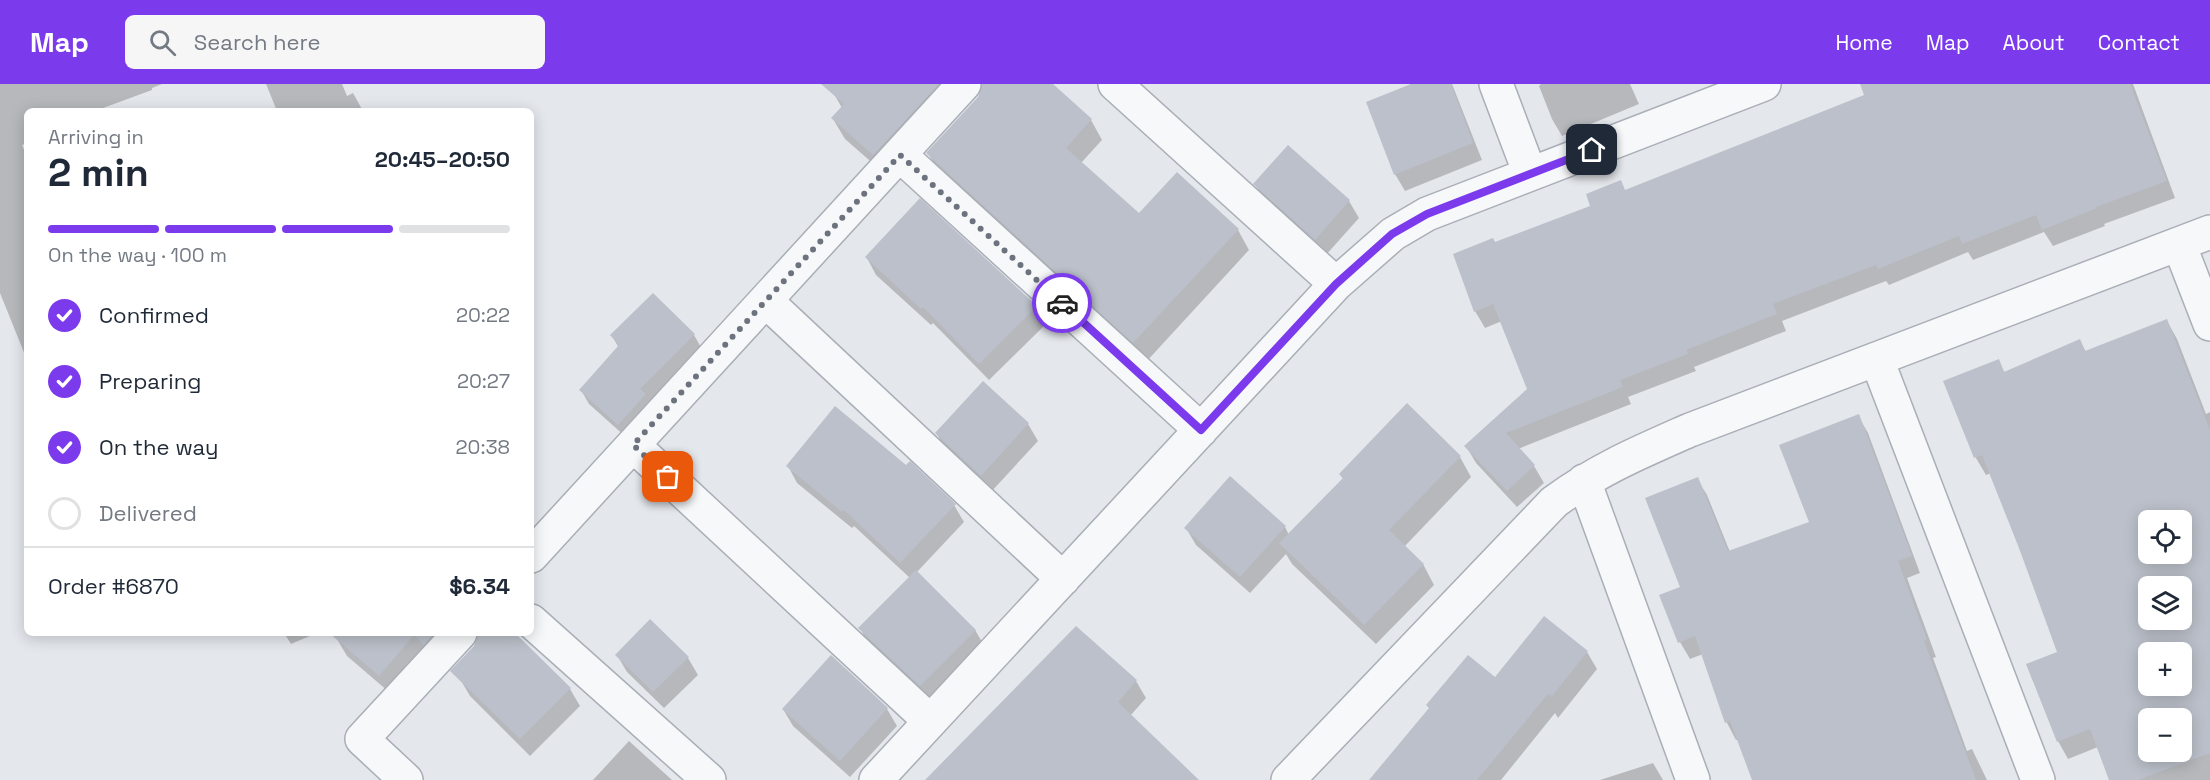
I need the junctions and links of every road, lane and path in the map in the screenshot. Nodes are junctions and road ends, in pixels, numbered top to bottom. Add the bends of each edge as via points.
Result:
1 (964, 84) edge
2 (1115, 84) edge
3 (1496, 84) edge
4 (1759, 85) edge
5 (900, 155) junction
6 (1530, 174) junction
7 (2210, 232) edge
8 (2179, 244) junction
9 (1336, 284) junction
10 (765, 300) junction
11 (2210, 324) edge
12 (1878, 360) junction
13 (1201, 430) junction
14 (633, 445) junction
15 (1584, 480) junction
16 (534, 553) edge
17 (1063, 579) junction
18 (534, 624) edge
19 (457, 636) edge
20 (930, 721) junction
21 (406, 780) edge
22 (709, 780) edge
23 (876, 780) edge
24 (1288, 780) edge
25 (1693, 780) edge
26 (2038, 780) edge

1 - 5 street
2 - 9 street
3 - 6 street
4 - 6 street
5 - 10 street
5 - 13 street
6 - 9 street via 1427,214 1392,234
7 - 8 street
8 - 11 street
8 - 12 street
9 - 13 street
10 - 14 street
10 - 17 street
12 - 15 street via 1690,430
12 - 26 street
13 - 17 street
14 - 16 street
14 - 20 street
15 - 24 street via 1554,502
15 - 25 street
17 - 20 street
18 - 22 street
19 - 21 street via 362,739
20 - 23 street

